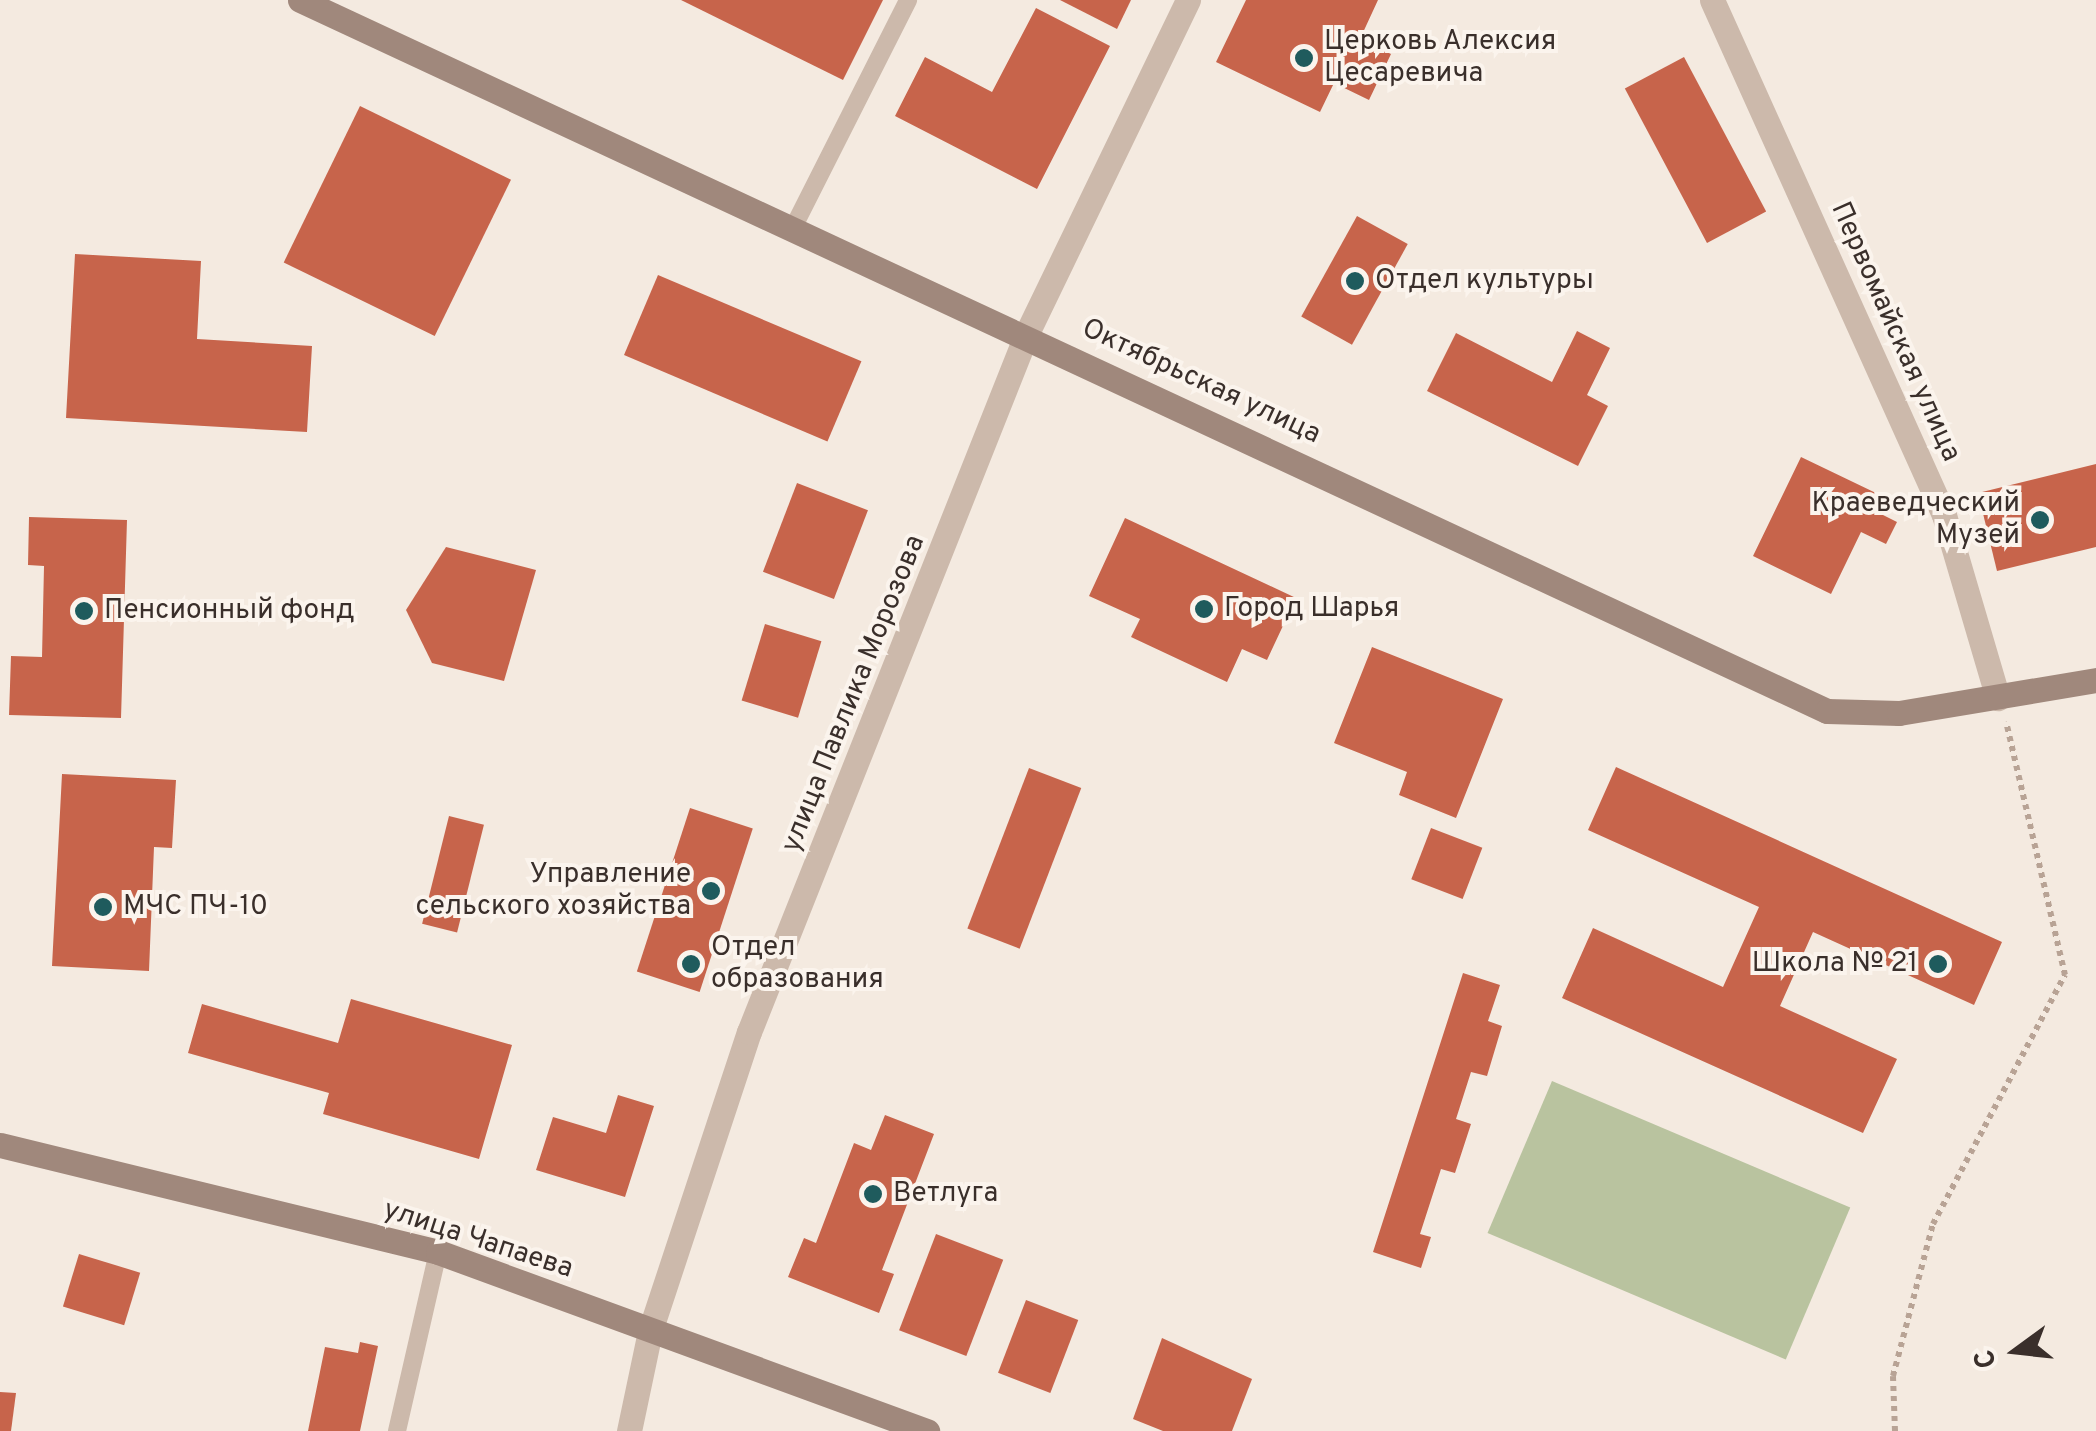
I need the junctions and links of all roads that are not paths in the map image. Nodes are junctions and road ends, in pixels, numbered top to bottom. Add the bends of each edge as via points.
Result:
1 (300, 0) edge
2 (908, 0) edge
3 (1188, 0) edge
4 (1712, 0) edge
5 (794, 226) junction
6 (1027, 333) junction
7 (2096, 680) edge
8 (1998, 698) junction
9 (0, 1145) edge
10 (438, 1252) junction
11 (650, 1331) junction
12 (397, 1431) edge
13 (629, 1431) edge
14 (926, 1431) edge

1 - 5 main road, Октябрьская улица
2 - 5 lane
3 - 6 street, улица Павлика Морозова
4 - 8 street, Первомайская улица via 1944,516
5 - 6 main road, Октябрьская улица
6 - 8 main road, Октябрьская улица via 1827,711 1899,713
6 - 11 street, улица Павлика Морозова via 749,1032
7 - 8 main road, Октябрьская улица
9 - 10 main road, улица Чапаева
10 - 11 main road, улица Чапаева
10 - 12 lane
11 - 13 street, улица Павлика Морозова
11 - 14 main road, улица Чапаева

